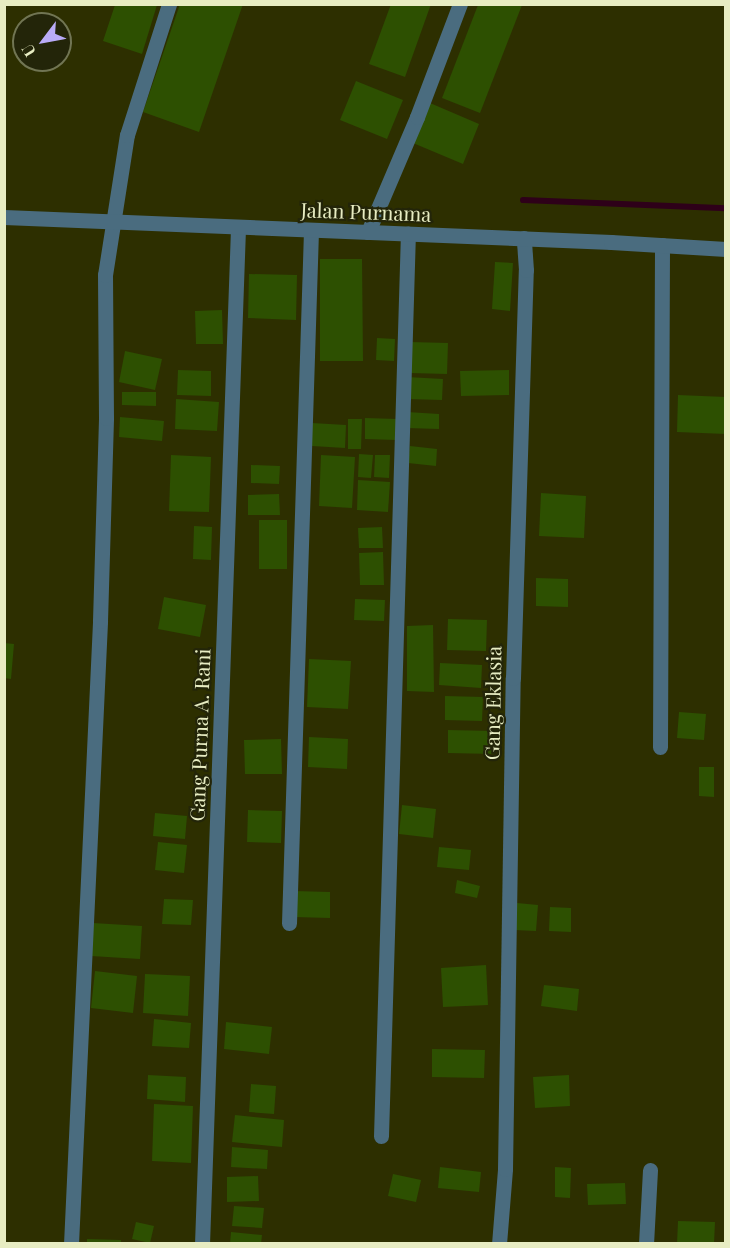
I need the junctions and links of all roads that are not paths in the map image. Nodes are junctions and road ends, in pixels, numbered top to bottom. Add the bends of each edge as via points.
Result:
1 (169, 4) edge
2 (460, 4) edge
3 (4, 217) edge
4 (111, 222) junction
5 (238, 228) junction
6 (311, 230) junction
7 (368, 232) junction
8 (408, 233) junction
9 (524, 238) junction
10 (662, 245) junction
11 (726, 249) edge
12 (660, 747) dead end
13 (289, 922) dead end
14 (381, 1136) dead end
15 (650, 1170) dead end
16 (71, 1244) edge
17 (202, 1244) edge
18 (499, 1244) edge
19 (646, 1244) edge

1 - 4 street via 127,135
2 - 7 street
3 - 4 street, Jalan Purnama
4 - 5 street, Jalan Purnama
4 - 16 street via 105,275 106,418 100,621
5 - 6 street, Jalan Purnama
5 - 17 street, Gang Purna A. Rani
6 - 7 street, Jalan Purnama
6 - 13 street
7 - 8 street, Jalan Purnama
8 - 9 street, Jalan Purnama
8 - 14 street
9 - 10 street, Jalan Purnama
9 - 18 street, Gang Eklasia via 505,1169
10 - 11 street, Jalan Purnama
10 - 12 street
15 - 19 street

